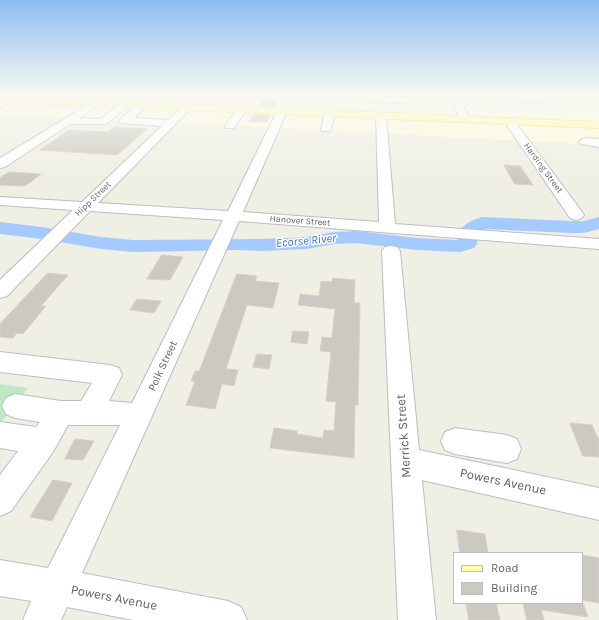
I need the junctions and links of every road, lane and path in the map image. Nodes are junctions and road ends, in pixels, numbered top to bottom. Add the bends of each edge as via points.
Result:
1 (67, 122) edge
2 (146, 122) edge
3 (235, 122) edge
4 (277, 122) edge
5 (328, 122) edge
6 (381, 122) edge
7 (510, 122) edge
8 (523, 122) edge
9 (171, 123) joint
10 (230, 126) dead end
11 (597, 127) edge
12 (326, 128) dead end
13 (585, 142) dead end
14 (599, 143) edge
15 (0, 164) edge
16 (0, 201) edge
17 (86, 206) junction
18 (576, 215) dead end
19 (233, 216) junction
20 (389, 240) junction
21 (598, 245) edge
22 (0, 291) edge
23 (0, 362) edge
24 (15, 406) dead end
25 (75, 413) junction
26 (140, 416) junction
27 (0, 435) edge
28 (455, 441) dead end
29 (43, 442) junction
30 (507, 449) dead end
31 (406, 462) junction
32 (0, 500) edge
33 (599, 504) edge
34 (0, 578) edge
35 (57, 588) junction
36 (42, 620) edge
37 (228, 620) edge
38 (417, 620) edge

1 - 15 street
2 - 9 street
3 - 10 street
4 - 19 street, Polk Street
5 - 12 street
6 - 20 street, Merrick Street
7 - 18 street, Harding Street
8 - 11 main road
9 - 17 street, Hipp Street
13 - 14 street
16 - 17 street, Hanover Street
17 - 19 street, Hanover Street
17 - 22 street, Hipp Street
19 - 20 street, Hanover Street
19 - 26 street, Polk Street
20 - 21 street, Hanover Street via 457,233
20 - 31 street, Merrick Street
23 - 25 street via 110,375
24 - 25 street
25 - 26 street
25 - 29 street
26 - 35 street, Polk Street
27 - 29 street
28 - 30 street
29 - 32 street
31 - 33 street, Powers Avenue
31 - 38 street, Merrick Street
34 - 35 street, Powers Avenue
35 - 36 street, Polk Street
35 - 37 street, Powers Avenue

